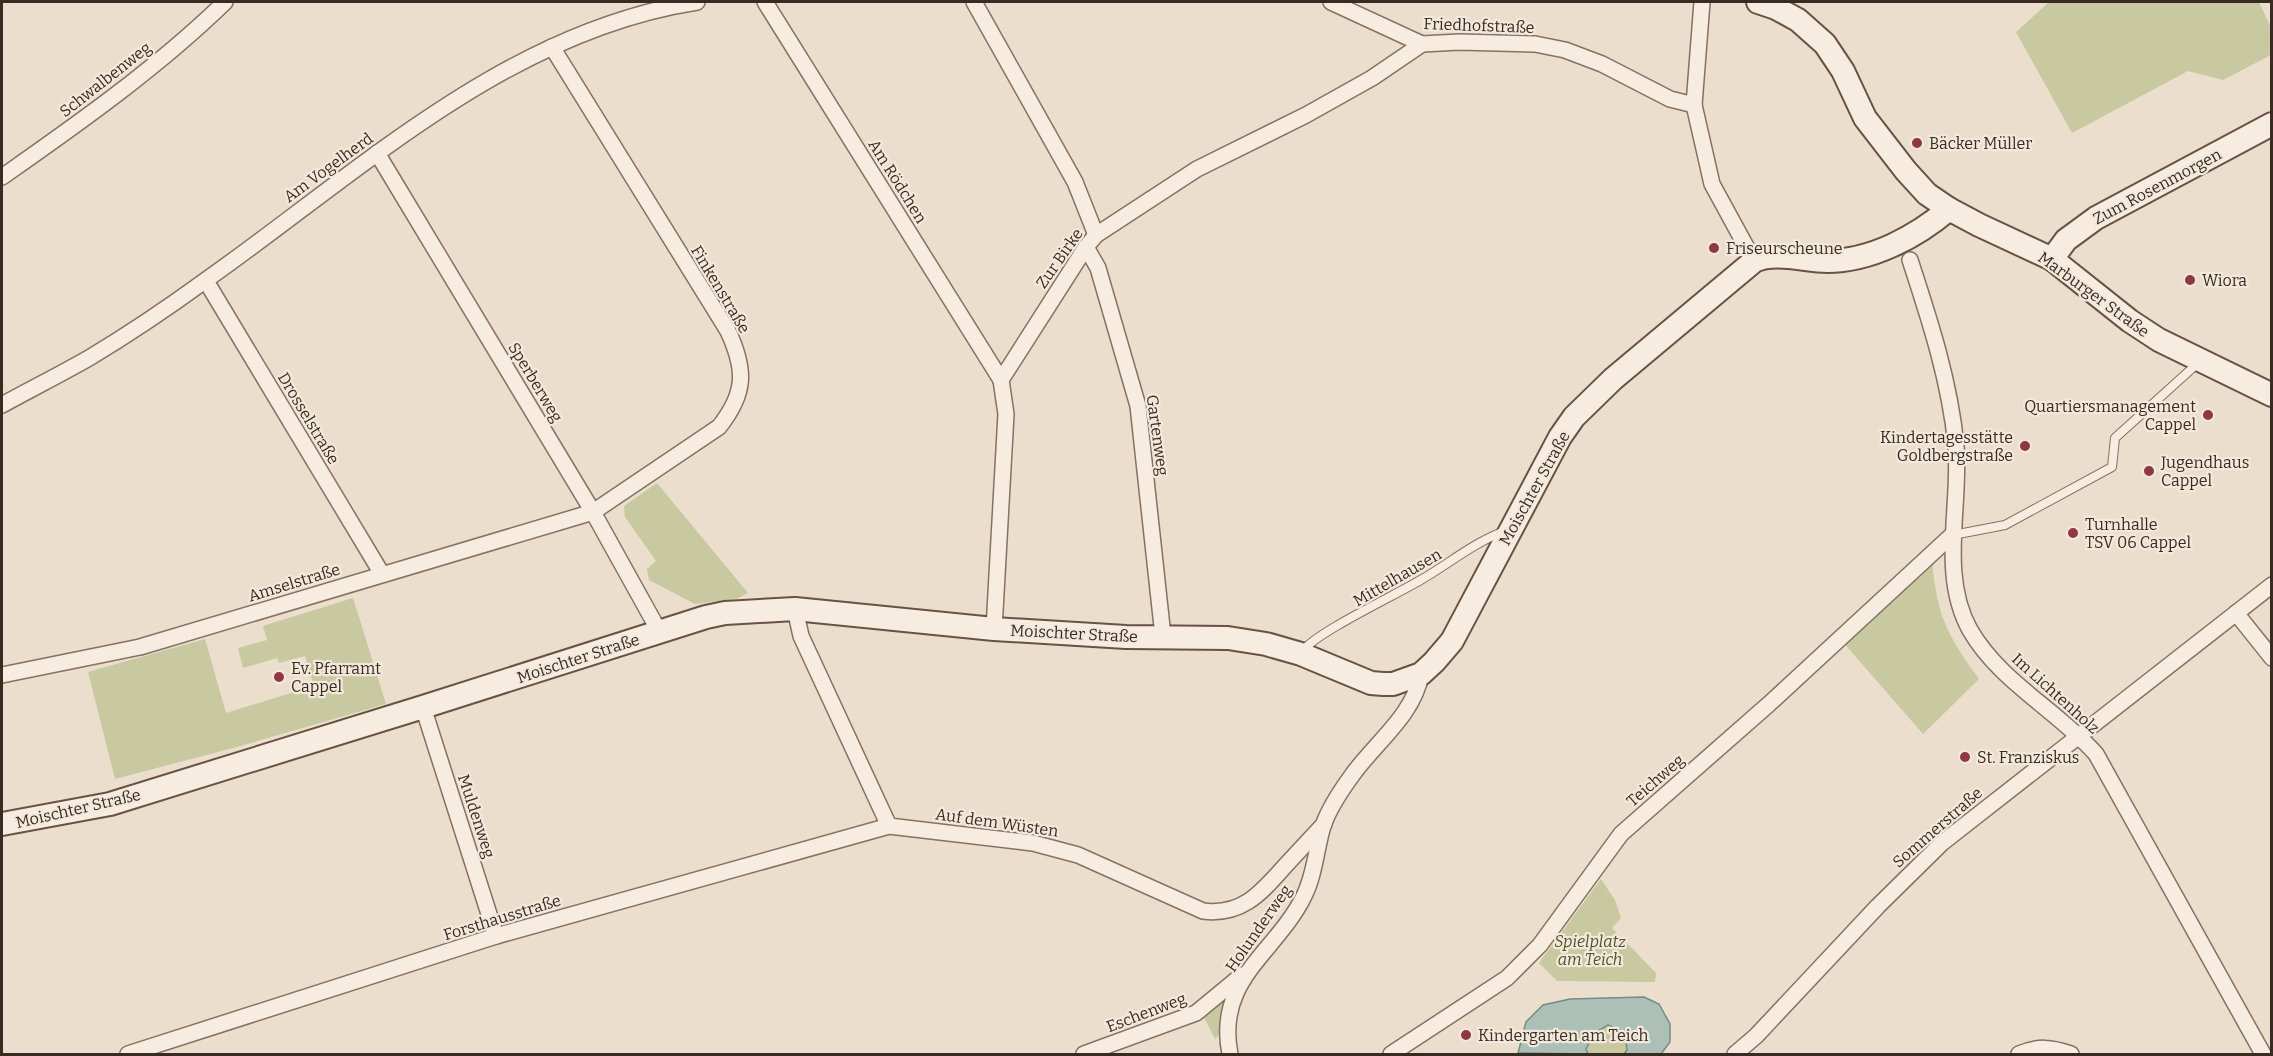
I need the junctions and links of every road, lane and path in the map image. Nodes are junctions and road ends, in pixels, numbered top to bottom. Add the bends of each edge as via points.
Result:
1 (225, 2) edge
2 (697, 2) edge
3 (765, 2) edge
4 (974, 2) edge
5 (1330, 2) edge
6 (1702, 2) edge
7 (1758, 2) edge
8 (1422, 44) junction
9 (552, 47) junction
10 (1694, 105) junction
11 (2271, 124) edge
12 (377, 153) junction
13 (2, 177) edge
14 (1949, 209) junction
15 (1091, 241) junction
16 (2052, 259) junction
17 (1910, 260) dead end
18 (1754, 261) junction
19 (206, 281) junction
20 (2200, 361) junction
21 (1000, 381) junction
22 (2271, 395) edge
23 (2, 405) edge
24 (593, 512) junction
25 (1512, 528) junction
26 (1952, 535) junction
27 (382, 574) junction
28 (2271, 585) edge
29 (795, 609) junction
30 (2236, 613) junction
31 (994, 629) junction
32 (659, 632) junction
33 (1163, 636) junction
34 (1301, 654) junction
35 (2271, 658) edge
36 (1421, 674) junction
37 (2, 675) edge
38 (423, 707) junction
39 (2080, 736) junction
40 (2, 824) edge
41 (1324, 824) junction
42 (889, 826) junction
43 (496, 936) junction
44 (1245, 974) junction
45 (128, 1054) edge
46 (1083, 1054) edge
47 (1230, 1054) edge
48 (1391, 1054) edge
49 (1735, 1054) edge
50 (2019, 1054) edge
51 (2071, 1054) edge
52 (2263, 1054) edge

1 - 13 street, Schwalbenweg via 146,71
2 - 9 street, Am Vogelherd via 630,16
3 - 21 street, Am Rödchen
4 - 15 street, Gartenweg via 1075,182
5 - 8 street, Friedhofstraße
6 - 10 street
7 - 14 street, Marburger Straße via 1798,20 1825,44 1865,118 1927,194
8 - 10 street, Friedhofstraße via 1535,45 1566,50 1670,99
8 - 15 street, Zur Birke via 1315,110 1197,169
9 - 12 street, Am Vogelherd via 461,95
9 - 24 street, Finkenstraße via 728,331 741,370 738,398 719,427
10 - 18 street via 1712,184
11 - 16 street, Zum Rosenmorgen via 2096,218 2066,240
12 - 19 street, Am Vogelherd
12 - 24 street, Sperberweg
14 - 16 street, Marburger Straße
14 - 18 street via 1902,241 1861,258
15 - 21 street, Zur Birke
15 - 33 street, Gartenweg via 1138,406
16 - 20 street, Marburger Straße via 2130,321
17 - 26 street, Im Lichtenholz via 1950,402 1958,475
18 - 25 street, Moischter Straße via 1613,378 1574,417
19 - 23 street, Am Vogelherd via 90,357
19 - 27 street, Drosselstraße
20 - 22 street, Marburger Straße
20 - 26 lane via 2115,438 2112,467 2005,525
21 - 31 street via 1006,414
24 - 27 street, Amselstraße
24 - 32 street, Sperberweg
25 - 34 lane, Mittelhausen via 1331,630
25 - 36 street, Moischter Straße via 1452,641
26 - 39 street, Im Lichtenholz via 1962,613 1979,643 2009,678
26 - 48 street, Teichweg via 1621,834 1540,945 1508,978
27 - 37 street, Amselstraße via 140,647
28 - 30 street, Sommerstraße
29 - 31 street, Moischter Straße
29 - 32 street, Moischter Straße via 725,613
29 - 42 street via 801,636
30 - 35 street
30 - 39 street, Sommerstraße
31 - 33 street, Moischter Straße via 1126,638
32 - 38 street, Moischter Straße
33 - 34 street, Moischter Straße via 1228,638
34 - 36 street, Moischter Straße via 1371,683 1393,684
36 - 41 street, Holunderweg via 1407,710 1353,775
38 - 40 street, Moischter Straße via 110,804
38 - 43 street, Muldenweg
39 - 49 street, Sommerstraße via 1941,843
39 - 52 street, Im Lichtenholz via 2096,754
41 - 42 street, Auf dem Wüsten via 1257,896 1237,908 1216,913 1203,911 1059,849
41 - 44 street, Holunderweg via 1305,894
42 - 43 street, Forsthausstraße
43 - 45 street, Forsthausstraße
44 - 46 street, Eschenweg via 1196,1013
44 - 47 street, Holunderweg via 1231,1004
50 - 51 street via 2034,1048 2054,1048

